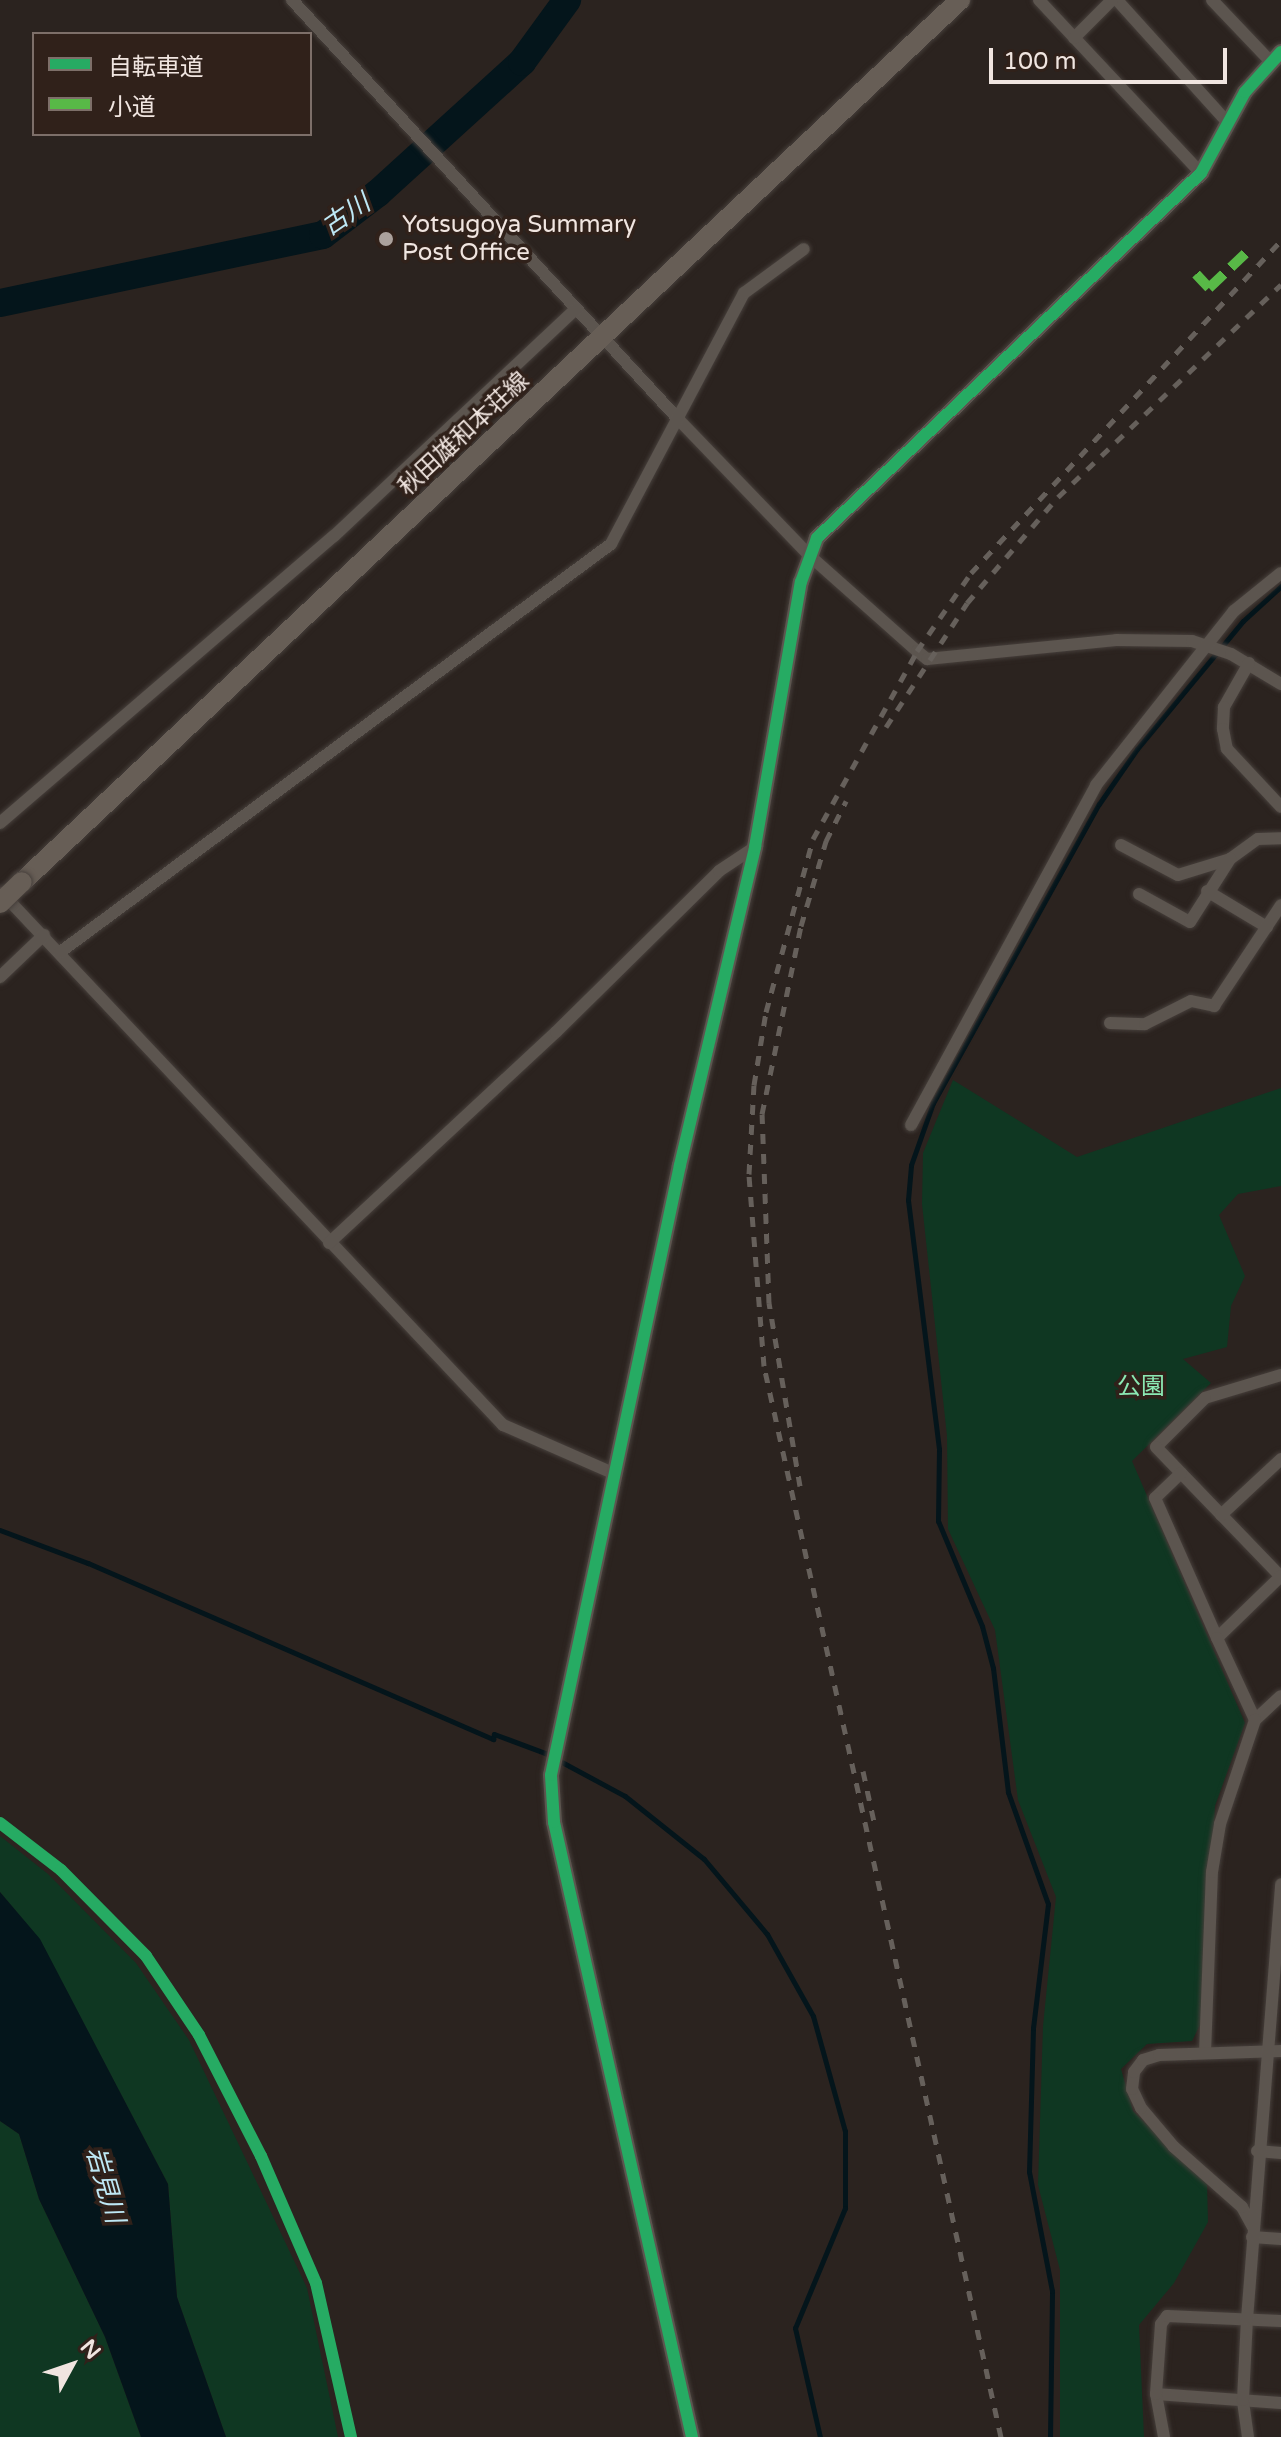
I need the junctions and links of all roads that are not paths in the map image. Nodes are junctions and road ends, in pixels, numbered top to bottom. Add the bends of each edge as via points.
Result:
1 (292, 0) edge
2 (960, 0) edge
3 (1039, 0) edge
4 (1115, 0) edge
5 (1212, 0) edge
6 (1074, 38) junction
7 (1276, 57) edge
8 (1228, 123) junction
9 (1201, 173) junction
10 (804, 249) dead end
11 (576, 309) junction
12 (604, 337) junction
13 (679, 420) junction
14 (810, 556) junction
15 (1281, 573) edge
16 (1210, 645) junction
17 (1249, 663) junction
18 (1281, 684) edge
19 (1281, 807) edge
20 (0, 823) edge
21 (1281, 838) edge
22 (1121, 845) dead end
23 (755, 847) junction
24 (1230, 859) junction
25 (0, 890) edge
26 (1207, 891) junction
27 (1139, 894) dead end
28 (0, 903) edge
29 (1281, 905) edge
30 (1267, 927) junction
31 (44, 935) junction
32 (59, 953) junction
33 (0, 977) edge
34 (1110, 1023) dead end
35 (911, 1125) dead end
36 (329, 1243) junction
37 (1281, 1375) edge
38 (1281, 1459) edge
39 (613, 1473) junction
40 (1181, 1473) junction
41 (1221, 1515) junction
42 (1281, 1576) edge
43 (1217, 1638) junction
44 (1281, 1696) edge
45 (1255, 1720) junction
46 (1281, 1884) edge
47 (1277, 1946) edge
48 (1265, 2050) junction
49 (1281, 2051) edge
50 (1205, 2053) junction
51 (1257, 2151) junction
52 (1281, 2153) edge
53 (1253, 2232) junction
54 (1281, 2239) edge
55 (1247, 2319) junction
56 (1281, 2321) edge
57 (1156, 2394) junction
58 (1243, 2400) junction
59 (1281, 2403) edge
60 (692, 2437) edge
61 (1164, 2437) edge
62 (1248, 2437) edge

1 - 11 street
2 - 12 main road, 秋田雄和本荘線
3 - 6 street
4 - 6 street
4 - 8 street
5 - 7 street
6 - 9 street
7 - 8 street
8 - 9 street
9 - 14 street via 817,538
10 - 13 street via 744,293
11 - 12 street
11 - 20 street via 334,536
12 - 13 street
12 - 28 main road, 秋田雄和本荘線, bridge
13 - 14 street
13 - 32 street via 611,544
14 - 16 street via 927,659 1116,640
14 - 23 street
15 - 16 street via 1234,611
16 - 17 street
16 - 35 street via 1096,785
17 - 18 street
17 - 19 street via 1224,707 1227,749
21 - 24 street via 1258,839
22 - 24 street via 1178,875
23 - 36 street via 719,871
23 - 39 street
24 - 26 street
25 - 31 street
26 - 27 street via 1190,922
26 - 30 street
29 - 30 street
30 - 34 street via 1214,1006 1191,1001 1145,1024
31 - 32 street
31 - 33 street
32 - 36 street
36 - 39 street via 503,1425
37 - 40 street via 1205,1398 1169,1433 1156,1447
38 - 41 street
39 - 60 street via 551,1775 554,1822
40 - 41 street
40 - 43 street via 1155,1498
41 - 42 street
42 - 43 street
43 - 45 street
44 - 45 street
45 - 50 street via 1220,1824 1212,1872
46 - 47 street
47 - 48 street
48 - 49 street
48 - 50 street
48 - 51 street
50 - 53 street via 1143,2060 1134,2072 1132,2089 1174,2147 1242,2207
51 - 52 street
51 - 53 street
53 - 54 street
53 - 55 street
55 - 56 street
55 - 57 street via 1167,2316 1161,2324
55 - 58 street
57 - 58 street
57 - 61 street
58 - 59 street
58 - 62 street

